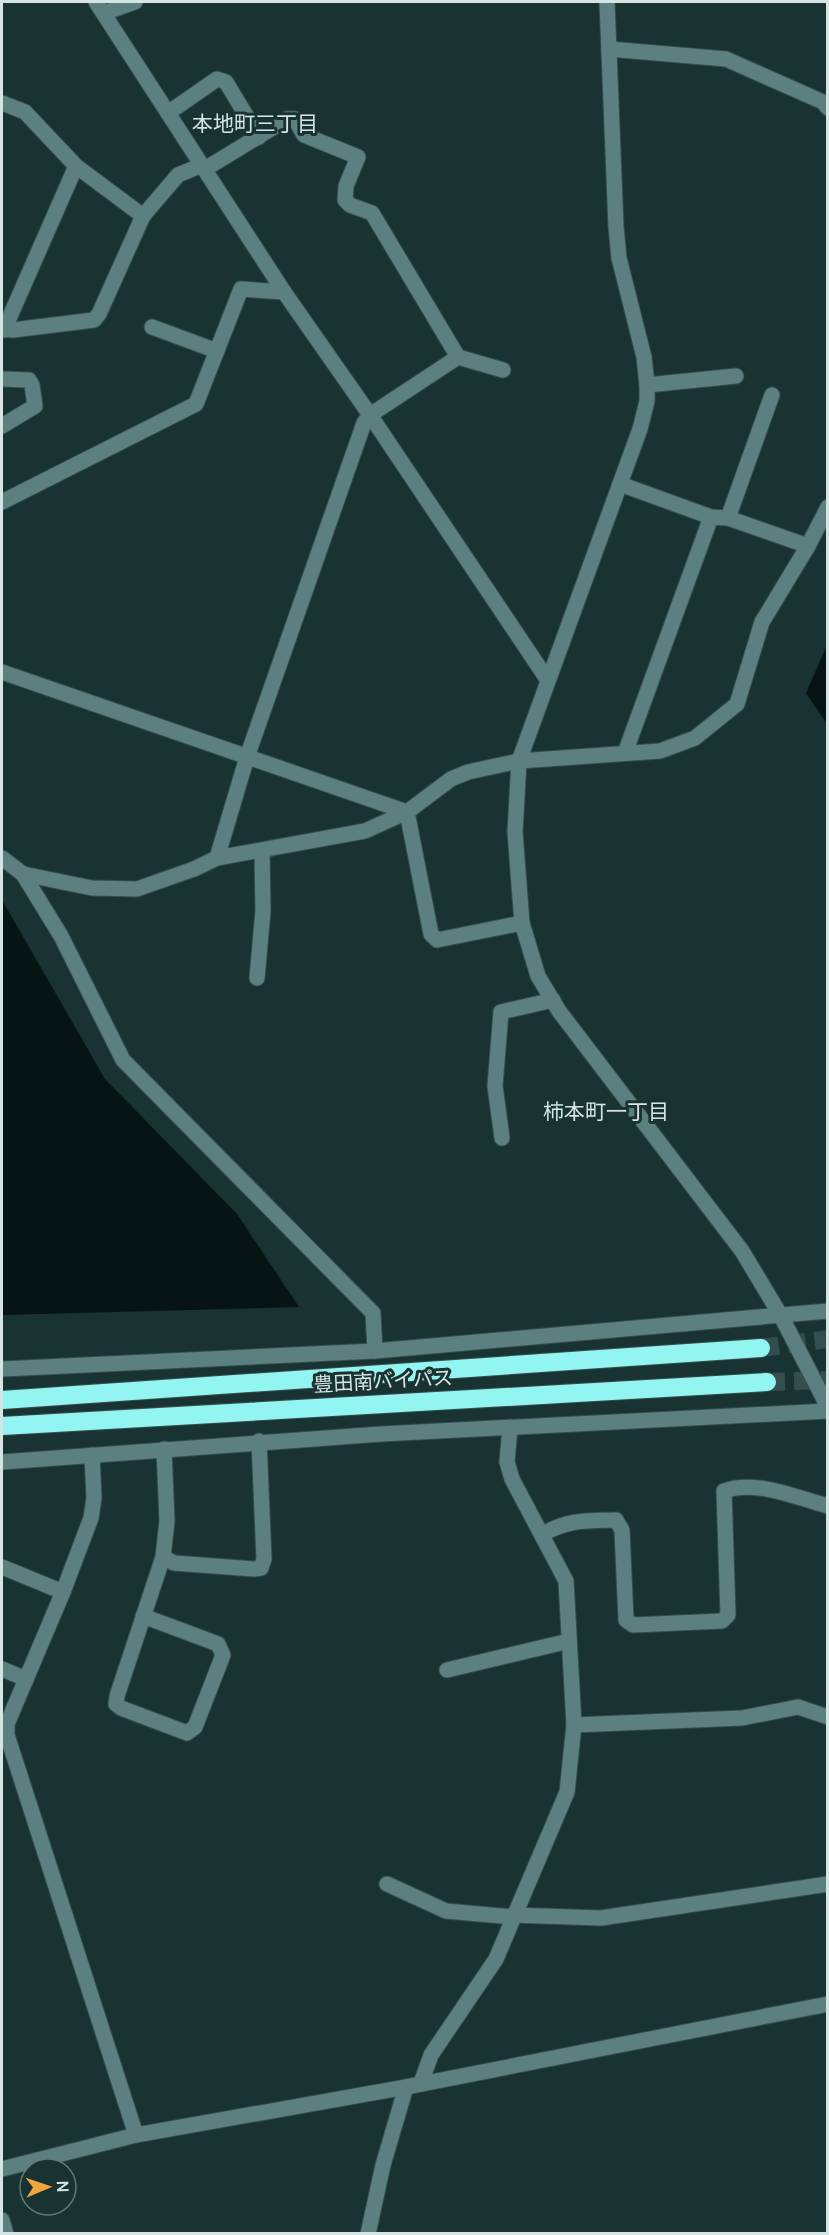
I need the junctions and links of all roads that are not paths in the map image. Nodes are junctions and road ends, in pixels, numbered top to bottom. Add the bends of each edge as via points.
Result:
1 (135, 2) edge
2 (607, 2) edge
3 (100, 7) edge
4 (609, 49) junction
5 (2, 103) edge
6 (828, 108) edge
7 (168, 113) junction
8 (259, 136) junction
9 (76, 166) junction
10 (203, 167) junction
11 (143, 216) junction
12 (284, 292) junction
13 (152, 327) dead end
14 (3, 329) edge
15 (217, 351) junction
16 (458, 357) junction
17 (503, 370) dead end
18 (736, 376) dead end
19 (2, 379) edge
20 (647, 385) junction
21 (772, 395) dead end
22 (370, 415) junction
23 (2, 426) edge
24 (620, 484) junction
25 (2, 502) edge
26 (828, 507) edge
27 (711, 517) junction
28 (728, 518) junction
29 (808, 546) junction
30 (2, 672) edge
31 (547, 679) junction
32 (625, 753) junction
33 (247, 757) junction
34 (519, 761) junction
35 (407, 812) junction
36 (262, 851) junction
37 (2, 858) edge
38 (217, 858) junction
39 (23, 874) junction
40 (522, 923) junction
41 (257, 978) dead end
42 (553, 1000) junction
43 (502, 1138) dead end
44 (828, 1311) edge
45 (781, 1316) junction
46 (761, 1348) tunnel mouth
47 (375, 1351) junction
48 (2, 1369) edge
49 (767, 1382) tunnel mouth
50 (2, 1400) edge
51 (828, 1407) edge
52 (828, 1411) edge
53 (2, 1426) edge
54 (510, 1427) junction
55 (259, 1441) junction
56 (164, 1449) junction
57 (92, 1455) junction
58 (2, 1462) edge
59 (828, 1506) edge
60 (543, 1534) junction
61 (163, 1557) junction
62 (2, 1567) edge
63 (63, 1592) junction
64 (143, 1616) junction
65 (569, 1641) junction
66 (2, 1669) edge
67 (447, 1670) dead end
68 (26, 1679) junction
69 (828, 1717) edge
70 (574, 1725) junction
71 (387, 1884) dead end
72 (828, 1884) edge
73 (512, 1916) junction
74 (828, 2004) edge
75 (414, 2085) junction
76 (136, 2135) junction
77 (2, 2169) edge
78 (2, 2220) edge
79 (6, 2234) edge
80 (368, 2234) edge

1 - 3 street
2 - 4 street
3 - 7 street
4 - 6 street via 726,59 823,102
4 - 20 street via 615,228
5 - 9 street via 26,112
7 - 8 street via 218,79 226,82
7 - 10 street
8 - 10 street
8 - 16 street via 287,119 295,119 304,135 358,157 346,186 345,200 372,213
9 - 11 street
9 - 14 street
10 - 11 street via 178,175
10 - 12 street
11 - 14 street via 94,320
12 - 15 street via 240,290
12 - 22 street
13 - 15 street
15 - 25 street via 196,404
16 - 17 street
16 - 22 street
18 - 20 street
19 - 23 street via 29,380 35,406
20 - 24 street via 647,401
21 - 28 street
22 - 31 street
22 - 33 street
24 - 27 street
24 - 31 street
26 - 29 street
27 - 28 street
27 - 32 street
28 - 29 street
29 - 32 street via 762,622 737,704 695,738 660,751
30 - 33 street
31 - 34 street
32 - 34 street
33 - 35 street
33 - 38 street
34 - 35 street via 451,779
34 - 40 street via 515,832
35 - 36 street via 365,831
35 - 40 street via 431,934 437,940
36 - 38 street
36 - 41 street via 264,911
37 - 39 street
38 - 39 street via 137,889 93,888
39 - 47 street via 61,936 123,1060 372,1312
40 - 42 street via 538,976
42 - 43 street via 501,1012 495,1086
42 - 45 street via 742,1251
44 - 45 street
45 - 47 street
45 - 51 street
46 - 50 highway, 豊田南バイパス
47 - 48 street
49 - 53 highway, 豊田南バイパス
52 - 54 street
54 - 55 street
54 - 60 street via 507,1462 512,1479
55 - 56 street
55 - 61 street via 264,1559 261,1568 174,1563
56 - 57 street
56 - 61 street via 167,1521
57 - 58 street
57 - 63 street via 91,1518
59 - 60 street via 764,1489 734,1487 724,1491 728,1615 722,1621 633,1625 626,1620 622,1530 616,1520 572,1521
60 - 65 street via 566,1581
61 - 64 street
62 - 63 street
63 - 68 street
64 - 64 street via 116,1704 187,1733 195,1727 223,1655 221,1648
65 - 67 street
65 - 70 street
66 - 68 street
68 - 76 street via 7,1724 7,1735
69 - 70 street via 798,1707 742,1718
70 - 73 street via 567,1792
71 - 73 street via 446,1911
72 - 73 street via 601,1918
73 - 75 street via 496,1959
74 - 75 street
75 - 76 street
75 - 80 street via 383,2165
76 - 77 street
78 - 79 street

